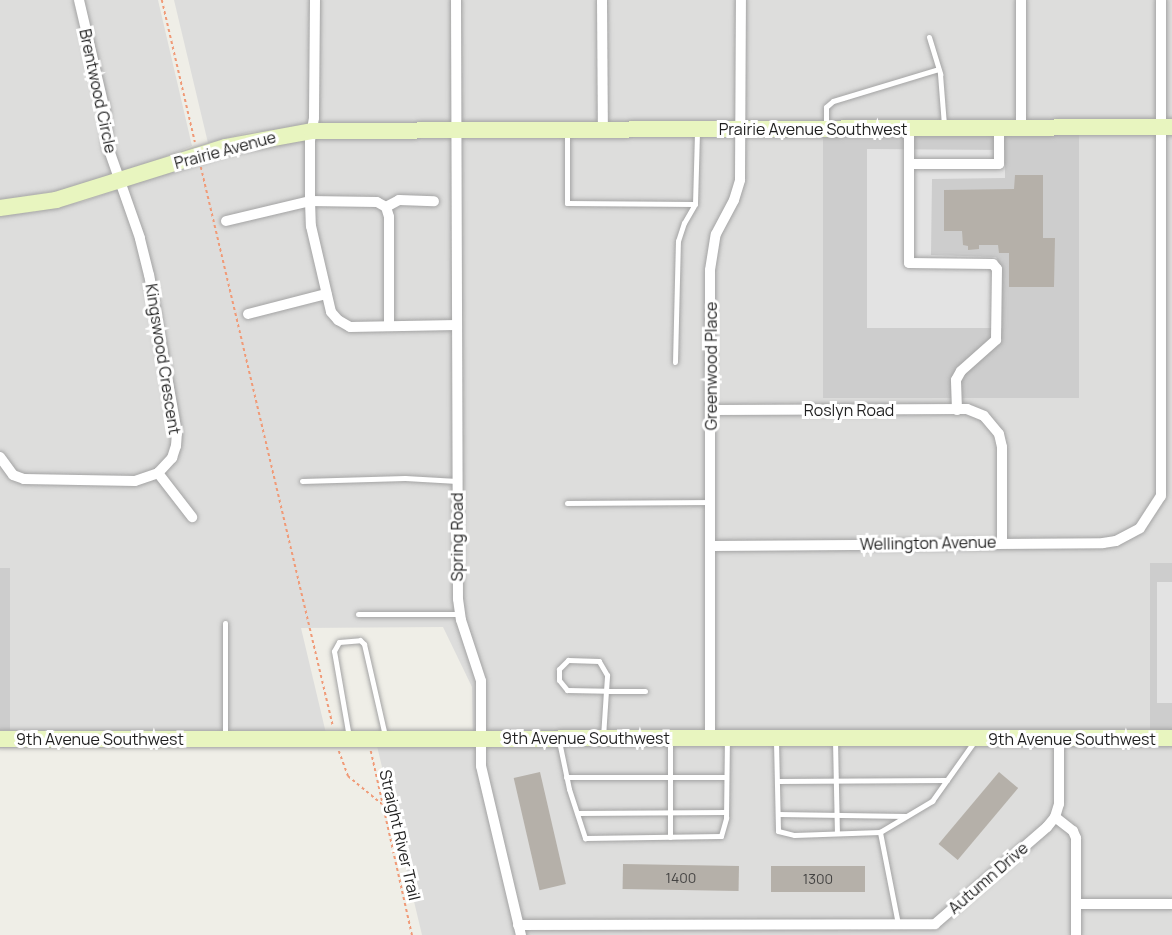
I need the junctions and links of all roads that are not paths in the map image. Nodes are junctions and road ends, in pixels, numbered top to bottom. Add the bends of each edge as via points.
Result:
1 (79, 0) edge
2 (315, 0) edge
3 (456, 0) edge
4 (602, 0) edge
5 (741, 0) edge
6 (1021, 0) edge
7 (1161, 0) edge
8 (929, 37) dead end
9 (938, 69) junction
10 (1167, 127) edge
11 (603, 129) junction
12 (697, 129) junction
13 (825, 129) junction
14 (909, 129) junction
15 (944, 129) junction
16 (999, 129) junction
17 (1021, 129) junction
18 (567, 130) junction
19 (742, 130) junction
20 (312, 131) junction
21 (455, 131) junction
22 (909, 164) junction
23 (120, 182) junction
24 (310, 201) junction
25 (434, 201) dead end
26 (695, 204) junction
27 (386, 207) junction
28 (0, 208) edge
29 (226, 221) dead end
30 (326, 294) junction
31 (248, 314) dead end
32 (456, 325) junction
33 (389, 326) junction
34 (675, 362) dead end
35 (712, 410) junction
36 (957, 410) junction
37 (0, 457) edge
38 (158, 473) junction
39 (302, 481) dead end
40 (457, 481) junction
41 (712, 502) junction
42 (567, 503) dead end
43 (192, 517) dead end
44 (1002, 542) junction
45 (712, 546) junction
46 (358, 614) dead end
47 (460, 614) junction
48 (225, 623) dead end
49 (606, 691) junction
50 (645, 691) dead end
51 (481, 738) junction
52 (558, 738) junction
53 (603, 738) junction
54 (670, 738) junction
55 (710, 738) junction
56 (727, 738) junction
57 (776, 738) junction
58 (1172, 738) edge
59 (0, 739) edge
60 (225, 739) junction
61 (343, 739) junction
62 (377, 739) junction
63 (835, 739) junction
64 (976, 739) junction
65 (1059, 739) junction
66 (566, 777) junction
67 (669, 777) junction
68 (726, 777) junction
69 (777, 780) junction
70 (836, 780) junction
71 (947, 780) junction
72 (669, 812) junction
73 (726, 812) junction
74 (577, 813) junction
75 (836, 813) junction
76 (778, 814) junction
77 (908, 816) junction
78 (1055, 817) junction
79 (880, 832) junction
80 (837, 833) junction
81 (670, 837) junction
82 (1076, 904) junction
83 (1172, 904) edge
84 (898, 924) junction
85 (935, 929) edge
86 (520, 930) edge
87 (1076, 935) edge

1 - 23 street, Brentwood Circle via 105,111 108,147
2 - 20 street
3 - 21 street, Spring Road
4 - 11 street
5 - 19 street, Greenwood Place
6 - 17 street
7 - 10 street
8 - 9 lane
9 - 13 lane via 833,101 826,107
9 - 15 lane
10 - 17 street, Prairie Avenue Southwest
10 - 44 street, Wellington Avenue via 1161,496 1140,528 1116,542
11 - 12 street, Prairie Avenue Southwest
11 - 18 street, Prairie Avenue Southwest
12 - 19 street, Prairie Avenue Southwest
12 - 26 lane
13 - 14 street, Prairie Avenue Southwest
13 - 19 street, Prairie Avenue Southwest
14 - 15 street, Prairie Avenue Southwest
14 - 22 street
15 - 16 street, Prairie Avenue Southwest
16 - 17 street, Prairie Avenue Southwest
16 - 22 street via 999,164
18 - 21 street, Prairie Avenue Southwest
18 - 26 lane via 567,203
19 - 35 street, Greenwood Place via 740,180 712,252
20 - 21 street, Prairie Avenue
20 - 23 street, Prairie Avenue via 198,154
20 - 24 street
21 - 32 street, Spring Road
22 - 36 street via 909,263 993,264 997,269 996,340 961,371 956,380
23 - 28 street, Prairie Avenue via 56,200
23 - 38 street, Kingswood Crescent via 149,275 177,433 171,458
24 - 27 street via 377,202
24 - 29 street
24 - 30 street via 311,226
25 - 27 street via 399,200
26 - 34 lane via 678,241
27 - 33 street
30 - 31 street
30 - 33 street via 332,312 350,327
32 - 33 street
32 - 40 street, Spring Road
35 - 36 street, Roslyn Road
35 - 41 street, Greenwood Place
36 - 44 street, Roslyn Road via 967,409 984,416 993,424 1002,447
37 - 38 street via 13,475 35,481 135,481
38 - 43 street
39 - 40 lane
40 - 47 street, Spring Road
41 - 42 lane
41 - 45 street, Greenwood Place
44 - 45 street, Wellington Avenue
45 - 55 street, Greenwood Place
46 - 47 lane
47 - 51 street, Spring Road via 481,681
48 - 60 lane
49 - 49 lane via 607,675 599,661 568,660 560,669 559,680 567,690
49 - 50 lane
49 - 53 lane
51 - 52 street, 9th Avenue Southwest
51 - 62 street, 9th Avenue Southwest
51 - 86 street, Spring Road via 481,766
52 - 53 street, 9th Avenue Southwest
52 - 66 lane
53 - 54 street, 9th Avenue Southwest
54 - 55 street, 9th Avenue Southwest
54 - 67 lane
55 - 56 street, 9th Avenue Southwest
56 - 57 street, 9th Avenue Southwest
56 - 68 lane
57 - 63 street, 9th Avenue Southwest
57 - 69 lane
58 - 65 street, 9th Avenue Southwest
59 - 60 street, 9th Avenue Southwest
60 - 61 street, 9th Avenue Southwest
61 - 62 street, 9th Avenue Southwest
61 - 62 lane via 334,651 339,642 360,640 364,644
63 - 64 street, 9th Avenue Southwest
63 - 70 lane
64 - 65 street, 9th Avenue Southwest
64 - 71 lane
65 - 78 street via 1059,804
66 - 67 lane
66 - 74 lane
67 - 68 lane
67 - 72 lane
68 - 73 lane
69 - 70 lane
69 - 76 lane
70 - 71 lane
70 - 75 lane
71 - 77 lane via 932,801
72 - 73 lane
72 - 74 lane
72 - 81 lane
73 - 81 lane via 721,836
74 - 81 lane via 585,838
75 - 76 lane
75 - 77 lane
75 - 80 lane
76 - 80 lane via 778,831 794,835
77 - 79 lane
78 - 82 street via 1076,838
78 - 85 street, Autumn Drive
79 - 80 lane
79 - 84 lane
82 - 83 street
82 - 87 street
84 - 85 street, Autumn Drive
84 - 86 street, Autumn Drive

